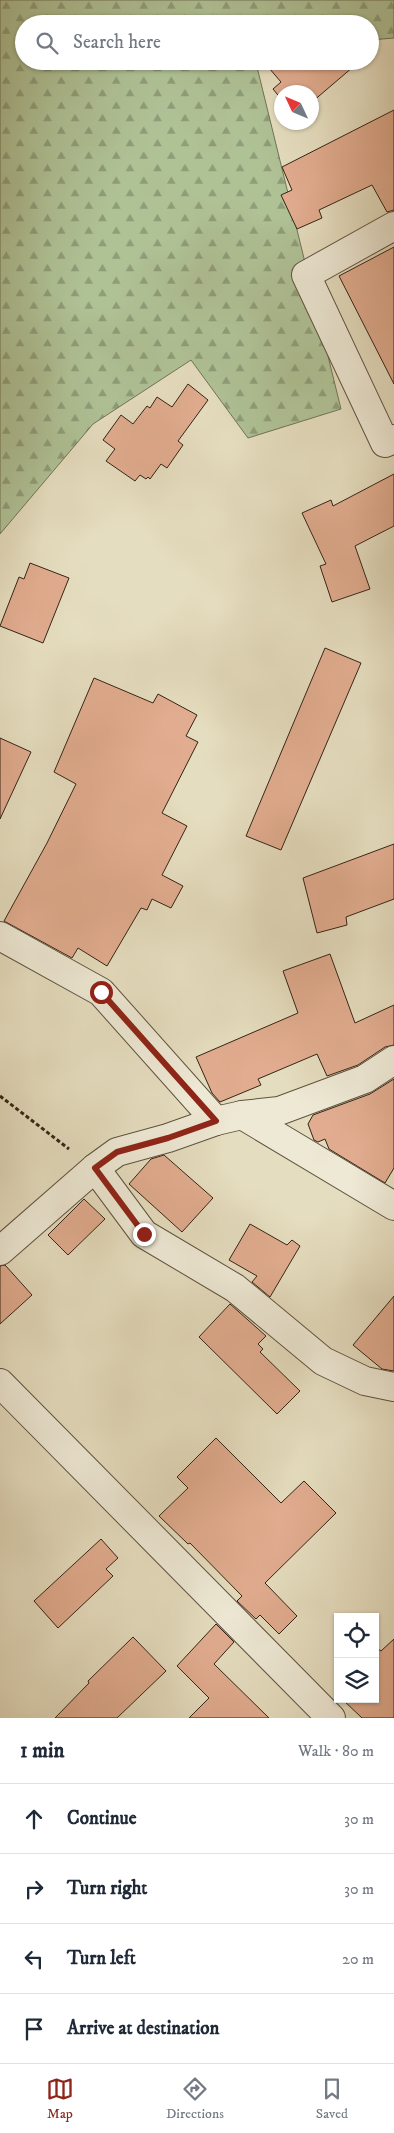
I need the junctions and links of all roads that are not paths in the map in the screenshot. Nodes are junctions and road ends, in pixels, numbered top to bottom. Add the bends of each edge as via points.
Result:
1 (394, 226) edge
2 (394, 439) edge
3 (0, 936) edge
4 (394, 1060) edge
5 (229, 1118) junction
6 (95, 1168) junction
7 (394, 1206) edge
8 (0, 1251) edge
9 (0, 1383) edge
10 (394, 1387) edge
11 (331, 1718) edge

1 - 2 street via 306,275 385,443
3 - 5 street via 101,992
4 - 5 street via 365,1079 279,1111
5 - 6 street via 117,1152
5 - 7 street
6 - 8 street
6 - 10 street via 144,1234 234,1288 323,1361 364,1381
9 - 11 street

